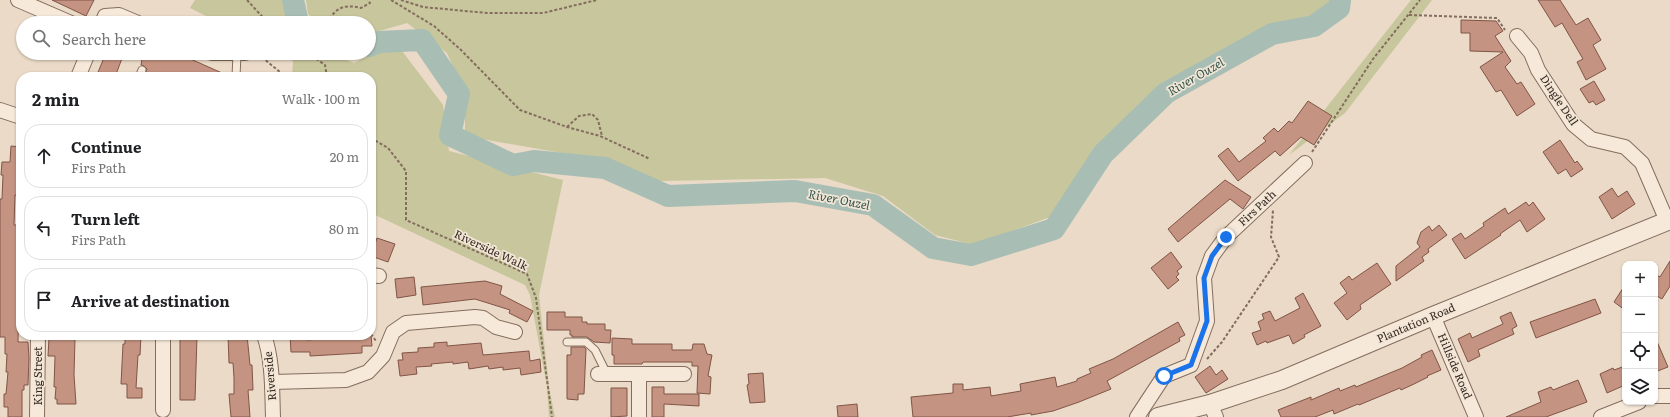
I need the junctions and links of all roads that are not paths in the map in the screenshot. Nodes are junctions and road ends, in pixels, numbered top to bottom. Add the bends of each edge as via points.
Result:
1 (18, 0) edge
2 (55, 16) edge
3 (105, 16) edge
4 (123, 16) edge
5 (1517, 36) road end
6 (85, 60) edge
7 (240, 60) edge
8 (80, 72) edge
9 (237, 72) edge
10 (0, 110) edge
11 (16, 115) edge
12 (1305, 163) road end
13 (1668, 221) edge
14 (1434, 316) junction
15 (515, 332) dead end
16 (38, 340) edge
17 (162, 340) edge
18 (266, 340) edge
19 (567, 342) dead end
20 (602, 374) joint
21 (639, 374) junction
22 (684, 374) dead end
23 (272, 382) junction
24 (1658, 396) edge
25 (1670, 396) edge
26 (1631, 405) edge
27 (163, 410) dead end
28 (1213, 411) edge
29 (37, 417) edge
30 (273, 417) edge
31 (639, 417) edge
32 (1137, 417) edge
33 (1158, 417) edge
34 (1476, 417) edge
35 (1601, 417) edge

1 - 2 street
3 - 4 street
5 - 13 street, Dingle Dell via 1531,53 1538,70 1573,124 1591,138 1625,147 1642,163
6 - 8 street
7 - 9 lane
10 - 11 street
12 - 32 street, Firs Path via 1226,237 1212,256 1204,278 1207,321 1191,365 1164,376
13 - 14 street, Plantation Road
14 - 28 street, Plantation Road
14 - 34 street, Hillside Road
15 - 23 street via 475,317 406,322 393,332 383,356 368,372 346,380
16 - 29 street, King Street
17 - 27 street
18 - 23 street, Riverside
19 - 20 lane via 586,342 595,350
20 - 21 street
21 - 22 street
21 - 31 street
23 - 30 street, Riverside
24 - 25 street
26 - 35 street
28 - 33 street, Plantation Road

